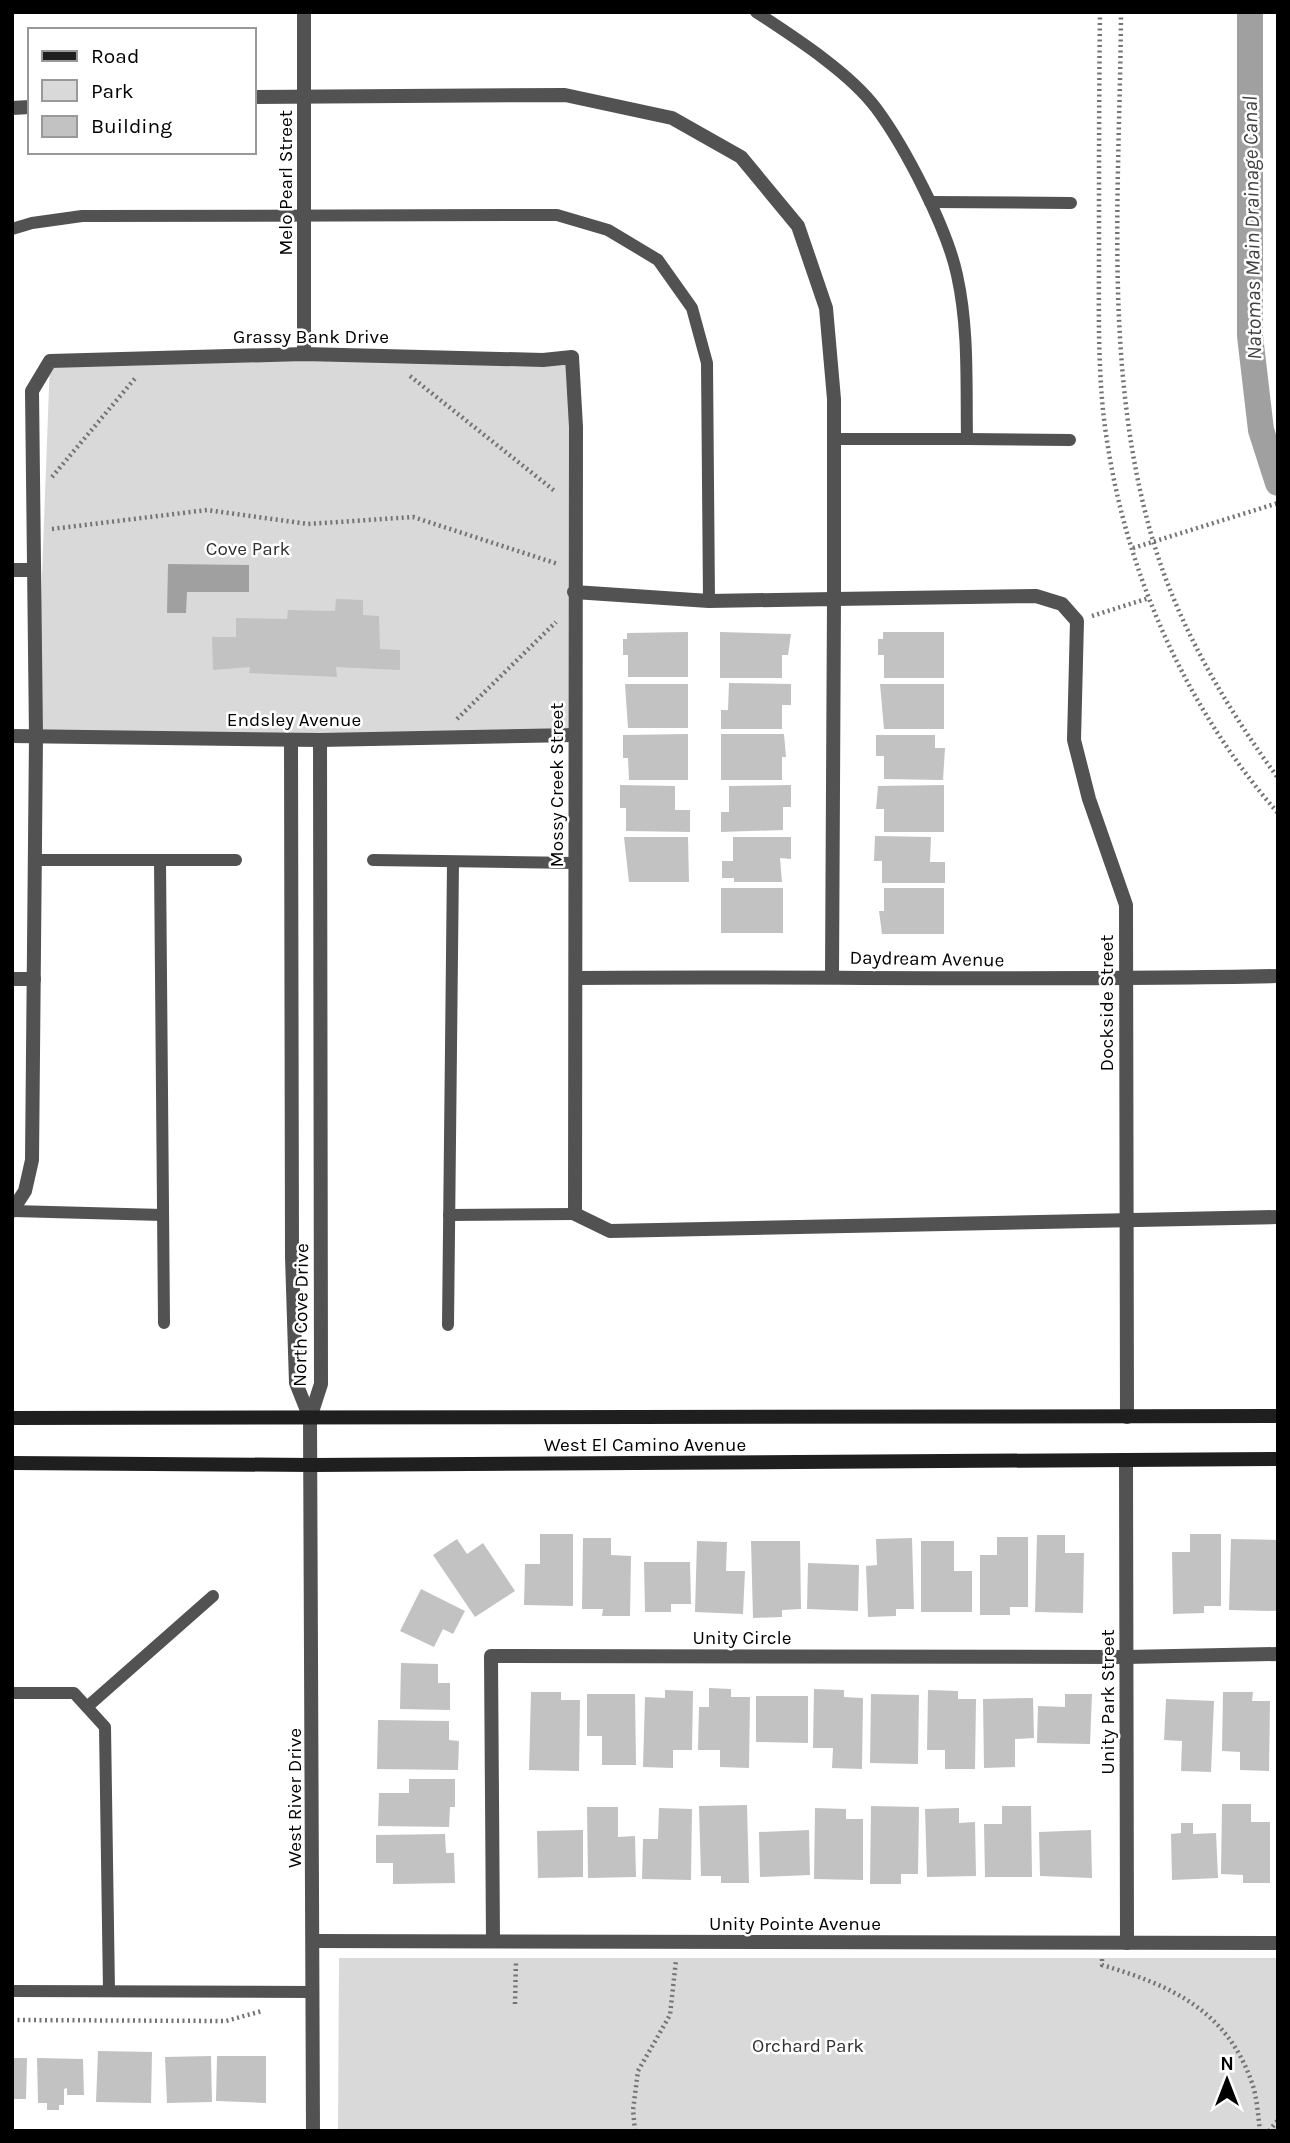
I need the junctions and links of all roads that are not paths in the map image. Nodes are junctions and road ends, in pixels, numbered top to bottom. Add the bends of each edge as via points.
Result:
1 (304, 12) edge
2 (757, 12) edge
3 (304, 96) junction
4 (256, 97) edge
5 (930, 202) junction
6 (1071, 203) dead end
7 (304, 218) junction
8 (12, 229) edge
9 (304, 354) junction
10 (572, 357) joint
11 (834, 439) junction
12 (967, 439) junction
13 (1070, 440) dead end
14 (12, 570) edge
15 (34, 570) junction
16 (574, 598) junction
17 (834, 599) junction
18 (709, 601) junction
19 (12, 736) edge
20 (36, 736) junction
21 (575, 736) junction
22 (291, 740) junction
23 (320, 740) junction
24 (35, 860) junction
25 (160, 860) junction
26 (236, 860) dead end
27 (373, 860) dead end
28 (453, 862) junction
29 (575, 863) junction
30 (832, 975) junction
31 (1278, 976) edge
32 (576, 978) junction
33 (12, 979) edge
34 (34, 979) junction
35 (1126, 979) junction
36 (12, 1211) edge
37 (575, 1214) junction
38 (163, 1215) junction
39 (449, 1215) junction
40 (1278, 1217) edge
41 (1125, 1220) junction
42 (164, 1323) dead end
43 (448, 1325) dead end
44 (1278, 1416) edge
45 (1127, 1417) junction
46 (12, 1418) edge
47 (310, 1418) junction
48 (1278, 1459) edge
49 (1126, 1461) junction
50 (12, 1463) edge
51 (312, 1465) junction
52 (213, 1596) dead end
53 (1278, 1654) edge
54 (1126, 1657) junction
55 (12, 1693) edge
56 (87, 1707) junction
57 (313, 1941) junction
58 (493, 1941) junction
59 (1127, 1943) junction
60 (1278, 1943) edge
61 (12, 1991) edge
62 (109, 1991) junction
63 (313, 1992) junction
64 (313, 2131) edge

1 - 3 street, Melo Pearl Street
2 - 5 lane via 813,49 876,107
3 - 4 street
3 - 7 street, Melo Pearl Street
3 - 11 street via 565,95 672,118 741,157 798,226 826,308
5 - 6 lane
5 - 12 lane via 959,286 965,326
7 - 8 lane via 82,216
7 - 9 street, Melo Pearl Street
7 - 18 lane via 557,215 608,230 657,260 692,308 707,363
9 - 10 street, Grassy Bank Drive
9 - 15 street, Grassy Bank Drive via 50,361 32,391
10 - 16 street, Mossy Creek Street
11 - 12 lane
11 - 17 street
12 - 13 lane
14 - 15 street
15 - 20 street
16 - 18 street
16 - 21 street, Mossy Creek Street
17 - 18 street
17 - 30 street
17 - 35 street, Dockside Street via 1036,596 1062,604 1077,621 1074,740 1126,905
19 - 20 street, Endsley Avenue
20 - 22 street, Endsley Avenue
20 - 24 street
21 - 23 street, Endsley Avenue
21 - 29 street, Mossy Creek Street
22 - 23 street, Endsley Avenue
22 - 47 street, North Cove Drive via 292,1257 296,1383
23 - 47 street, North Cove Drive via 321,1384
24 - 25 lane
24 - 34 street
25 - 26 lane
25 - 38 lane
27 - 28 lane
28 - 29 lane
28 - 39 lane
29 - 32 street, Mossy Creek Street
30 - 32 street, Daydream Avenue
30 - 35 street, Daydream Avenue
31 - 35 street, Daydream Avenue
32 - 37 street, Mossy Creek Street
33 - 34 street
34 - 36 street via 32,1160 24,1191
35 - 41 street, Dockside Street
36 - 38 lane
37 - 39 lane
37 - 41 street via 610,1231
38 - 42 lane
39 - 43 lane
40 - 41 street
41 - 45 street, Dockside Street
44 - 45 main road, West El Camino Avenue
45 - 47 main road, West El Camino Avenue
46 - 47 main road, West El Camino Avenue
47 - 51 street, West River Drive
48 - 49 main road, West El Camino Avenue
49 - 51 main road, West El Camino Avenue
49 - 54 street, Unity Park Street
50 - 51 main road, West El Camino Avenue
51 - 57 street, West River Drive
52 - 56 lane
53 - 54 street, Unity Circle
54 - 58 street, Unity Circle via 491,1656
54 - 59 street, Unity Park Street
55 - 56 lane via 74,1693
56 - 62 lane via 105,1727
57 - 58 street, Unity Pointe Avenue
57 - 63 street, West River Drive
58 - 59 street, Unity Pointe Avenue
59 - 60 street, Unity Pointe Avenue
61 - 62 lane
62 - 63 lane
63 - 64 street, West River Drive

